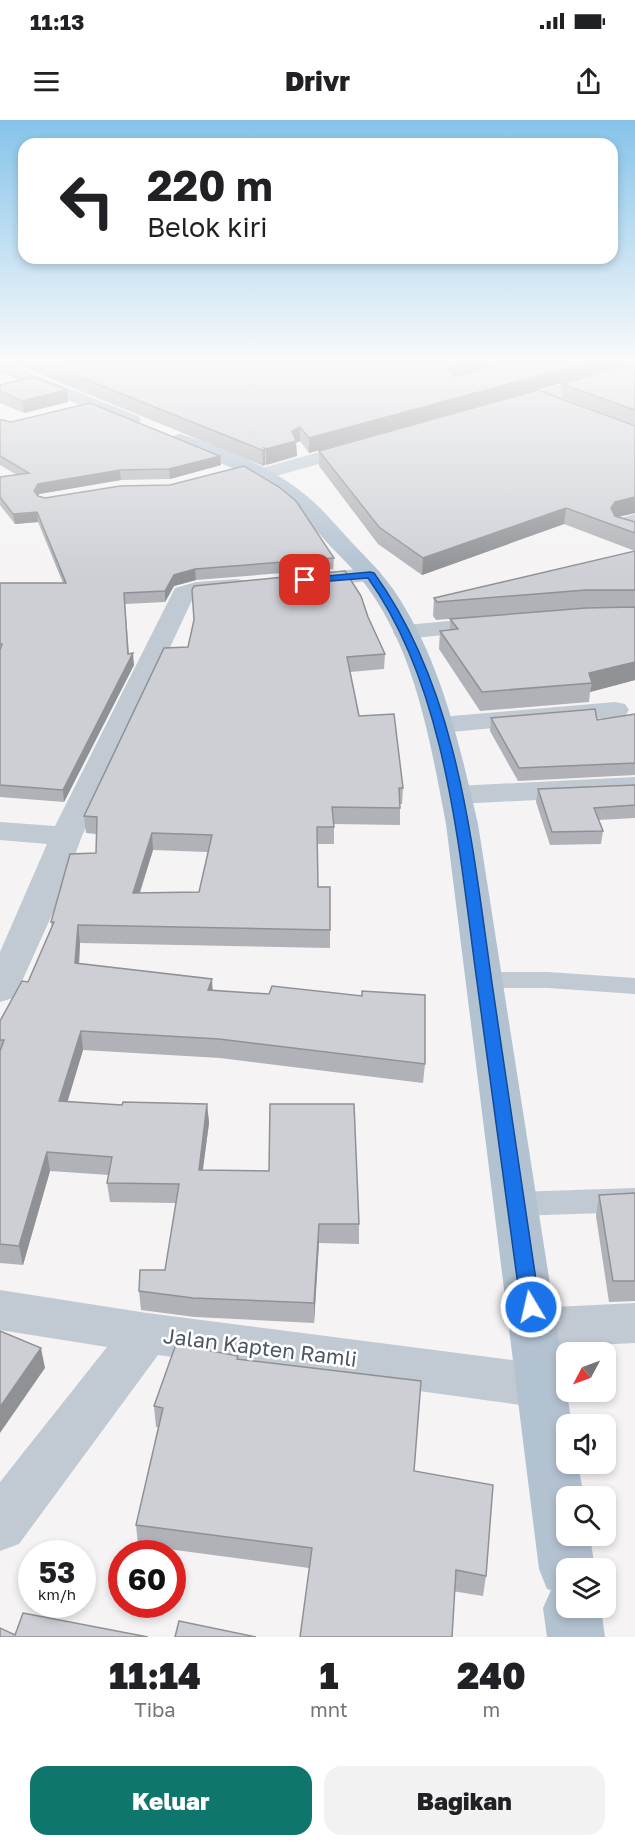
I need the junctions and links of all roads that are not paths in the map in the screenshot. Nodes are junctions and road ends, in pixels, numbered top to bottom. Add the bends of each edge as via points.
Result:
1 (164, 434) edge
2 (383, 441) edge
3 (254, 471) junction
4 (214, 476) edge
5 (635, 520) edge
6 (635, 531) edge
7 (370, 575) junction
8 (520, 622) edge
9 (405, 632) junction
10 (615, 710) dead end
11 (440, 725) junction
12 (635, 786) edge
13 (456, 795) junction
14 (0, 831) edge
15 (66, 836) junction
16 (485, 980) junction
17 (635, 986) edge
18 (0, 990) edge
19 (635, 1200) edge
20 (515, 1204) junction
21 (0, 1310) edge
22 (635, 1323) edge
23 (534, 1328) junction
24 (147, 1333) junction
25 (542, 1386) junction
26 (0, 1525) edge
27 (565, 1558) edge
28 (573, 1618) edge
29 (576, 1637) edge

1 - 3 main road
2 - 3 main road
3 - 4 street
3 - 7 main road via 288,491
5 - 6 street via 622,525
7 - 9 main road
7 - 15 street via 183,593
8 - 9 street
9 - 11 main road
10 - 11 street
11 - 13 main road
12 - 13 street
13 - 16 main road
14 - 15 street
15 - 18 street
16 - 17 lane
16 - 20 main road
19 - 20 lane
20 - 23 main road
21 - 24 street
22 - 23 street
23 - 25 main road
24 - 25 street, Jalan Kapten Ramli
24 - 26 street, Jalan Kapten Ramli
25 - 27 main road
28 - 29 main road

